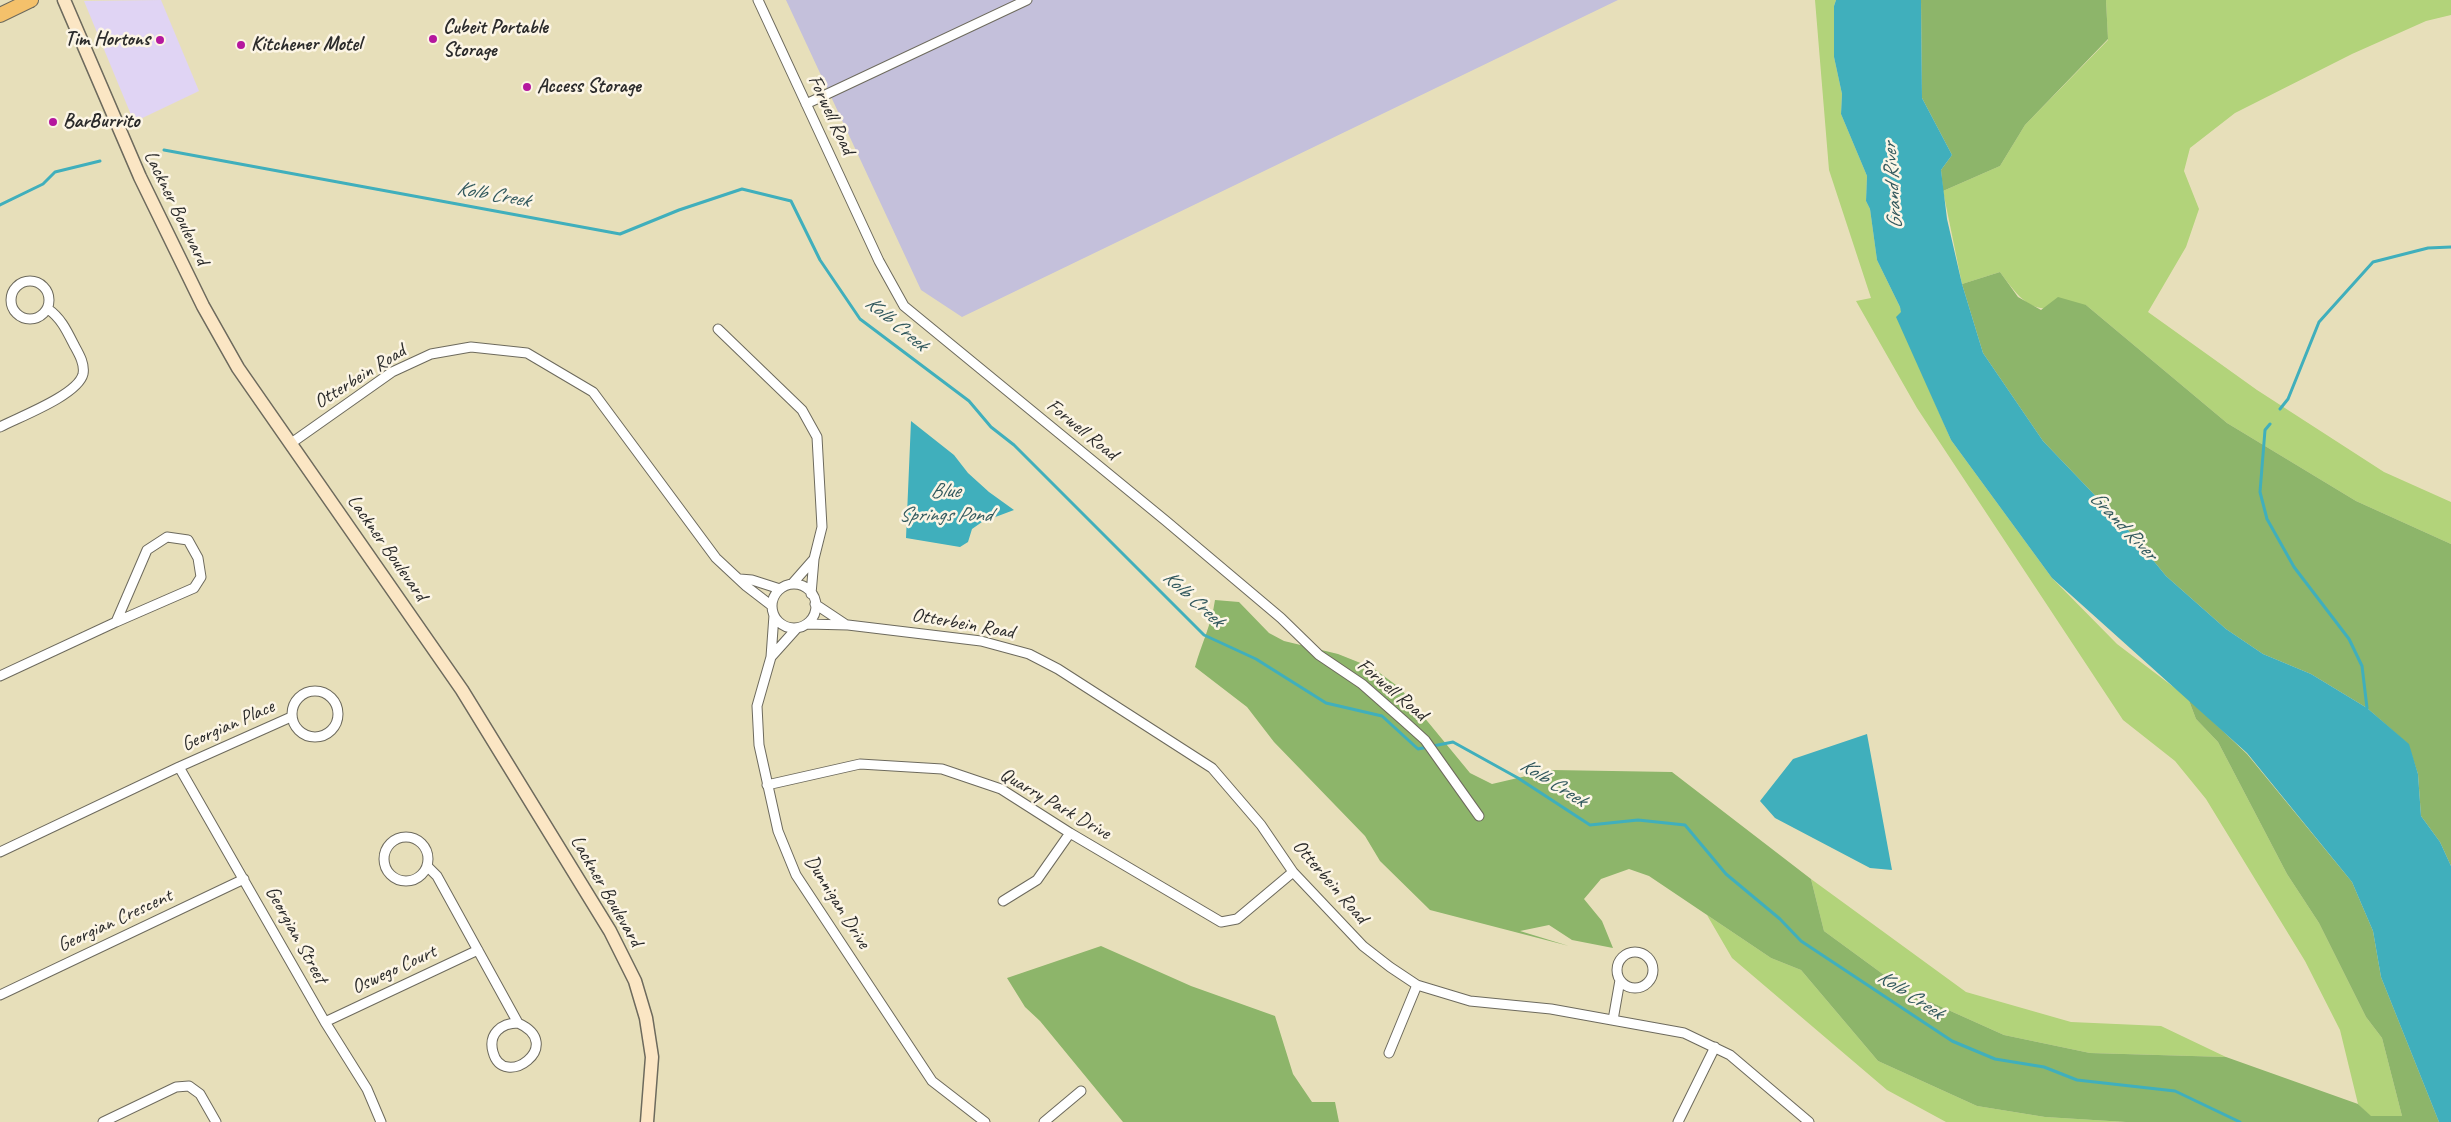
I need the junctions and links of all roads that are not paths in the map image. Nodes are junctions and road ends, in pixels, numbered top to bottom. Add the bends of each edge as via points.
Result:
1 (32, 0) edge
2 (64, 0) edge
3 (758, 0) edge
4 (1027, 0) edge
5 (0, 15) edge
6 (806, 104) junction
7 (48, 309) junction
8 (718, 329) dead end
9 (0, 427) edge
10 (290, 444) junction
11 (814, 559) junction
12 (740, 579) junction
13 (792, 584) junction
14 (780, 589) junction
15 (811, 594) junction
16 (815, 604) junction
17 (772, 606) junction
18 (774, 615) junction
19 (116, 622) junction
20 (807, 624) junction
21 (848, 625) junction
22 (798, 628) junction
23 (771, 657) junction
24 (0, 676) edge
25 (291, 717) junction
26 (180, 766) junction
27 (767, 785) junction
28 (1479, 816) dead end
29 (1070, 834) junction
30 (0, 852) edge
31 (427, 866) junction
32 (1293, 872) junction
33 (244, 879) junction
34 (1003, 901) dead end
35 (478, 950) junction
36 (1620, 980) junction
37 (1417, 984) junction
38 (0, 995) edge
39 (1613, 1020) junction
40 (325, 1022) junction
41 (518, 1023) junction
42 (1715, 1046) junction
43 (1389, 1053) dead end
44 (1081, 1091) dead end
45 (103, 1122) edge
46 (216, 1122) edge
47 (380, 1122) edge
48 (647, 1122) edge
49 (985, 1122) edge
50 (1044, 1122) edge
51 (1678, 1122) edge
52 (1809, 1122) edge

1 - 5 main road
2 - 10 main road, Lackner Boulevard via 126,147 204,306 238,368
3 - 6 street, Forwell Road
4 - 6 street
6 - 28 street, Forwell Road via 879,261 904,306 1166,521 1281,618 1319,655 1362,684 1425,740
7 - 7 street via 50,298 45,287 36,281 24,282 12,293 14,309 19,316 35,319
7 - 9 street via 59,317 84,366 81,380 69,392
8 - 11 street via 802,410 817,437 822,527
10 - 12 street, Otterbein Road via 392,372 431,354 472,346 527,353 593,392 716,558
10 - 48 main road, Lackner Boulevard via 462,690 610,932 635,981 646,1018 652,1057
11 - 13 street
11 - 15 street
12 - 14 street, Otterbein Road
12 - 17 street, Otterbein Road
13 - 14 street
13 - 15 street
14 - 17 street
15 - 16 street
16 - 20 street via 814,615
16 - 21 street, Otterbein Road
17 - 18 street
18 - 22 street via 784,626
18 - 23 street, Dunnigan Drive
19 - 19 street via 194,588 201,577 198,558 188,540 167,538 147,550
19 - 24 street
20 - 21 street, Otterbein Road
20 - 22 street, Otterbein Road
21 - 32 street, Otterbein Road via 981,641 1029,654 1058,669 1212,768 1262,825
22 - 23 street, Dunnigan Drive
23 - 27 street, Dunnigan Drive via 757,706 759,745
25 - 25 street, Georgian Place via 298,731 305,736 324,737 332,731 338,708 330,696 314,691 299,697
25 - 26 street, Georgian Place
26 - 30 street
26 - 33 street, Georgian Street
27 - 29 street, Quarry Park Drive via 860,764 942,769 1001,789
27 - 49 street, Dunnigan Drive via 778,831 796,875 932,1081
29 - 32 street, Quarry Park Drive via 1221,922 1237,919
29 - 34 street via 1037,880
31 - 31 street via 427,851 410,837 393,841 384,855 385,869 398,880 416,880
31 - 35 street via 437,876
32 - 37 street, Otterbein Road via 1364,946
33 - 38 street, Georgian Crescent
33 - 40 street, Georgian Street
35 - 40 street, Oswego Court
35 - 41 street
36 - 36 street via 1618,965 1628,953 1645,955 1653,964 1653,975 1646,985 1629,987
36 - 39 street
37 - 39 street, Otterbein Road via 1470,1000
37 - 43 street
39 - 42 street, Otterbein Road via 1684,1033
40 - 47 street, Georgian Street via 367,1088
41 - 41 street via 497,1030 491,1043 497,1061 511,1068 526,1064 535,1052 533,1033
42 - 51 street
42 - 52 street, Otterbein Road via 1745,1066
44 - 50 street
45 - 46 street via 176,1087 189,1086 200,1094

